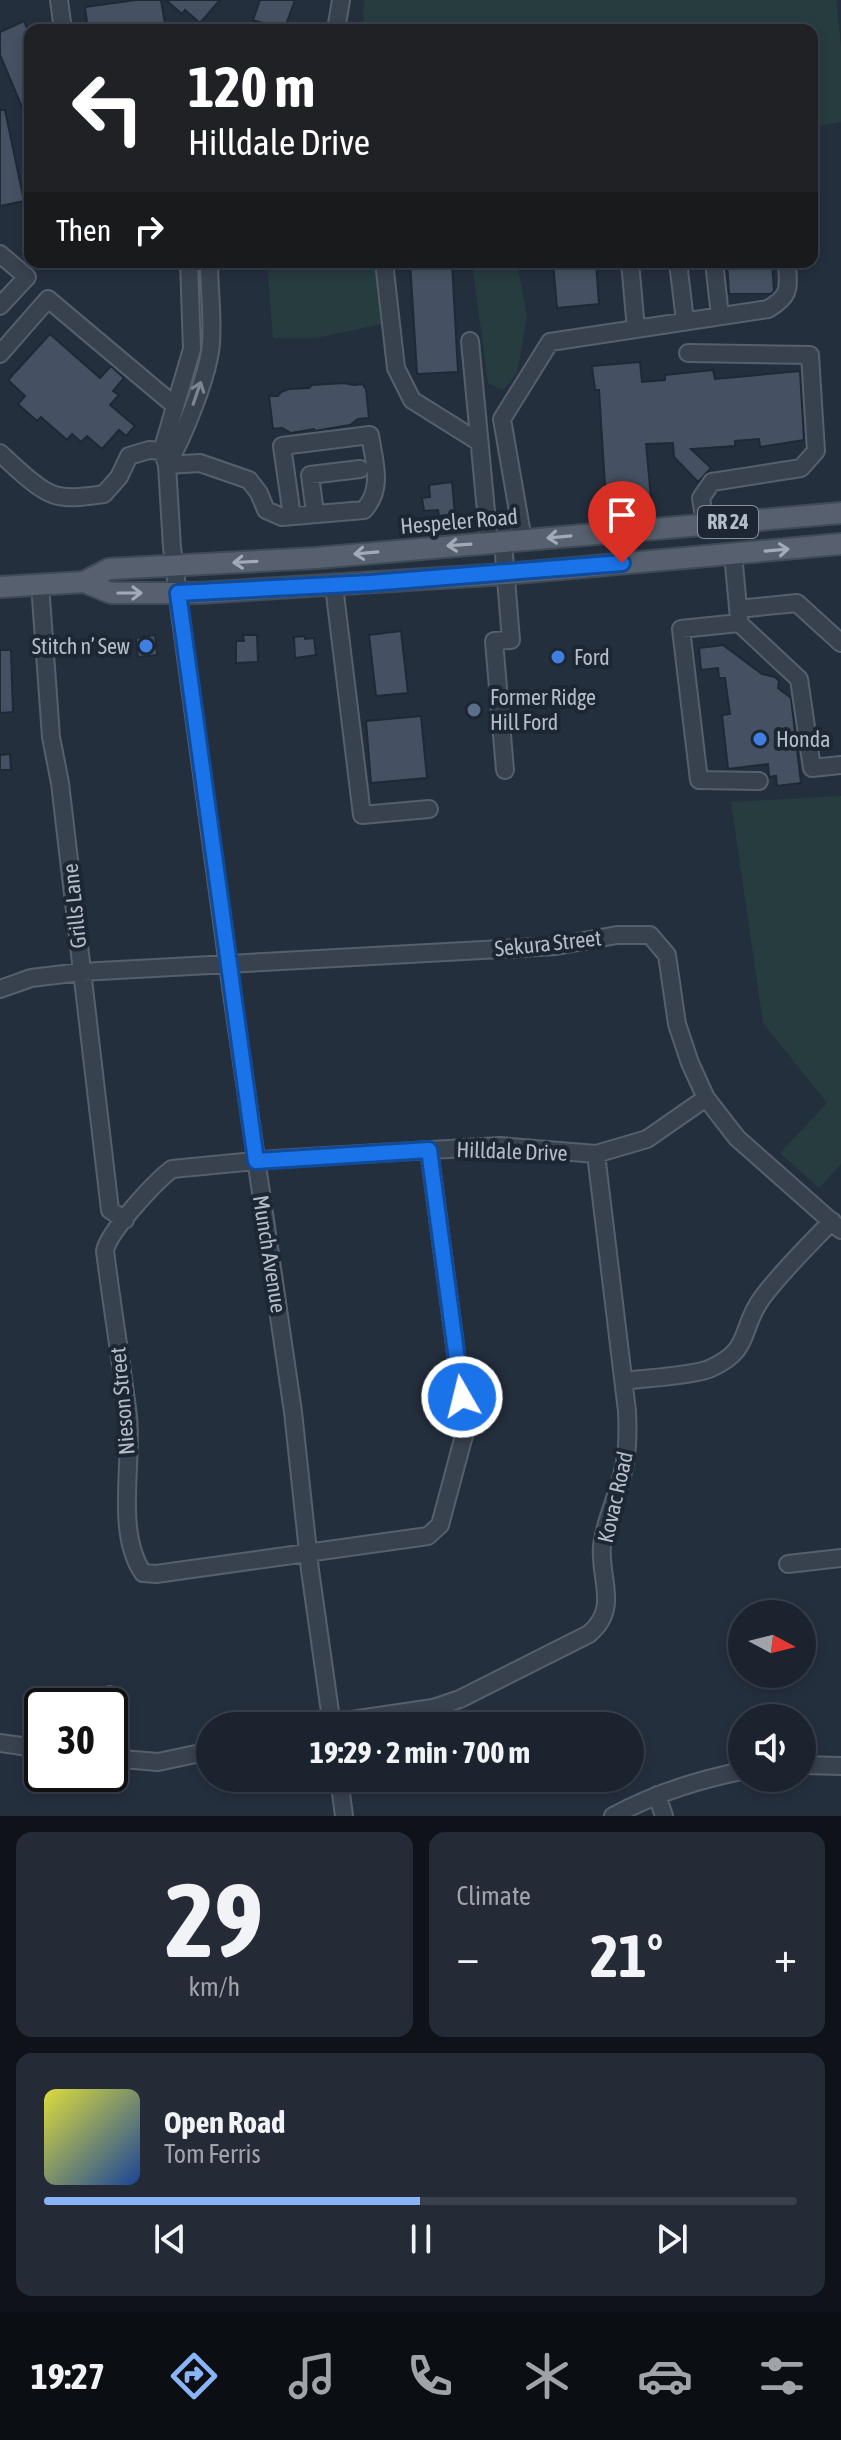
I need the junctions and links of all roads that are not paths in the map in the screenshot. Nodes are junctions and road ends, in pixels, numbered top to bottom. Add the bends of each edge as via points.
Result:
1 (59, 0) edge
2 (341, 0) edge
3 (62, 24) edge
4 (337, 24) edge
5 (0, 254) edge
6 (189, 268) edge
7 (209, 268) edge
8 (385, 268) edge
9 (631, 268) edge
10 (679, 268) edge
11 (715, 268) edge
12 (787, 268) edge
13 (0, 306) edge
14 (720, 316) junction
15 (685, 321) junction
16 (636, 329) junction
17 (470, 341) dead end
18 (688, 353) dead end
19 (0, 354) edge
20 (174, 405) junction
21 (479, 442) junction
22 (0, 453) edge
23 (164, 458) junction
24 (360, 469) dead end
25 (315, 513) junction
26 (841, 513) edge
27 (292, 516) junction
28 (705, 524) junction
29 (505, 542) junction
30 (841, 544) edge
31 (733, 554) junction
32 (174, 565) junction
33 (506, 574) junction
34 (84, 582) junction
35 (40, 584) junction
36 (334, 586) junction
37 (0, 587) edge
38 (178, 593) junction
39 (739, 616) junction
40 (841, 643) edge
41 (841, 765) edge
42 (505, 770) dead end
43 (759, 781) dead end
44 (429, 809) dead end
45 (228, 964) junction
46 (81, 972) junction
47 (1, 986) edge
48 (706, 1098) junction
49 (429, 1150) junction
50 (596, 1154) junction
51 (256, 1161) junction
52 (125, 1220) junction
53 (836, 1226) edge
54 (624, 1381) junction
55 (308, 1552) junction
56 (841, 1558) edge
57 (788, 1564) dead end
58 (330, 1712) edge
59 (409, 1712) edge
60 (0, 1743) edge
61 (24, 1746) edge
62 (196, 1754) edge
63 (128, 1760) edge
64 (816, 1765) edge
65 (841, 1766) edge
66 (728, 1774) edge
67 (341, 1792) edge
68 (657, 1795) junction
69 (344, 1816) edge
70 (613, 1816) edge
71 (664, 1816) edge

1 - 3 street
2 - 4 street
5 - 13 street via 27,277
6 - 20 street via 192,349
23 -> 7 street via 179,443 209,357
8 - 21 street via 396,368 412,400
9 - 16 street
10 - 15 street
11 - 14 street
12 - 14 street via 783,300 768,309
14 - 15 street
15 - 16 street
16 - 29 street via 550,342 502,419
17 - 21 street
18 - 28 street via 810,355 816,451 801,468 712,482 701,498
19 - 20 street via 48,299
20 - 23 street
21 - 29 street
22 - 23 street via 51,494 81,497 104,494 129,456 149,450
23 - 27 street via 200,463 249,480 266,510
23 - 32 street, Munch Avenue
24 - 25 street via 310,475
25 - 27 street
25 - 27 street via 364,510 373,501 377,483 370,435 282,446
26 - 28 main road, Hespeler Road / RR 24
28 -> 29 main road, Hespeler Road / RR 24
29 -> 32 main road, Hespeler Road / RR 24
29 - 33 street
31 -> 30 main road, Hespeler Road / RR 24
31 - 33 main road, Hespeler Road / RR 24
31 - 39 street
32 - 34 main road, Hespeler Road / RR 24 via 109,569
32 - 38 street, Munch Avenue
33 - 36 main road, Hespeler Road / RR 24
33 - 42 street via 511,640 494,641
34 - 35 main road, Hespeler Road / RR 24
34 -> 38 main road, Hespeler Road / RR 24 via 111,593
35 - 37 main road, Hespeler Road / RR 24
35 - 46 street, Grills Lane via 51,737
36 - 38 main road, Hespeler Road / RR 24
36 - 44 street via 362,815
38 - 45 street, Munch Avenue
39 - 40 street via 797,603
39 - 41 street via 799,679 812,768
39 - 43 street via 681,629 699,780
45 - 46 street, Sekura Street
45 - 48 street, Sekura Street via 556,946 650,935 667,955 677,1024
45 - 51 street, Munch Avenue
46 - 47 street, Sekura Street
46 - 52 street, Grills Lane via 110,1210
48 - 50 street, Hilldale Drive via 647,1139
48 - 53 street, Sekura Street via 737,1138
49 - 50 street, Hilldale Drive via 500,1146
49 - 51 street, Hilldale Drive
49 - 55 street via 466,1428 440,1525 428,1536
50 - 54 street, Kovac Road
51 - 52 street, Nieson Street via 172,1169
51 - 55 street, Munch Avenue
52 - 55 street, Nieson Street via 105,1251 128,1420 133,1560 143,1573 156,1574
53 - 54 street via 761,1300 743,1343 729,1358 706,1370
54 - 59 street, Kovac Road via 628,1439 622,1478 605,1526 607,1602 599,1626 460,1699
55 - 58 street, Munch Avenue
56 - 57 street
60 - 61 street
62 - 63 street via 158,1762
64 - 65 street
66 - 68 street
67 - 69 street
68 - 70 street
68 - 71 street

